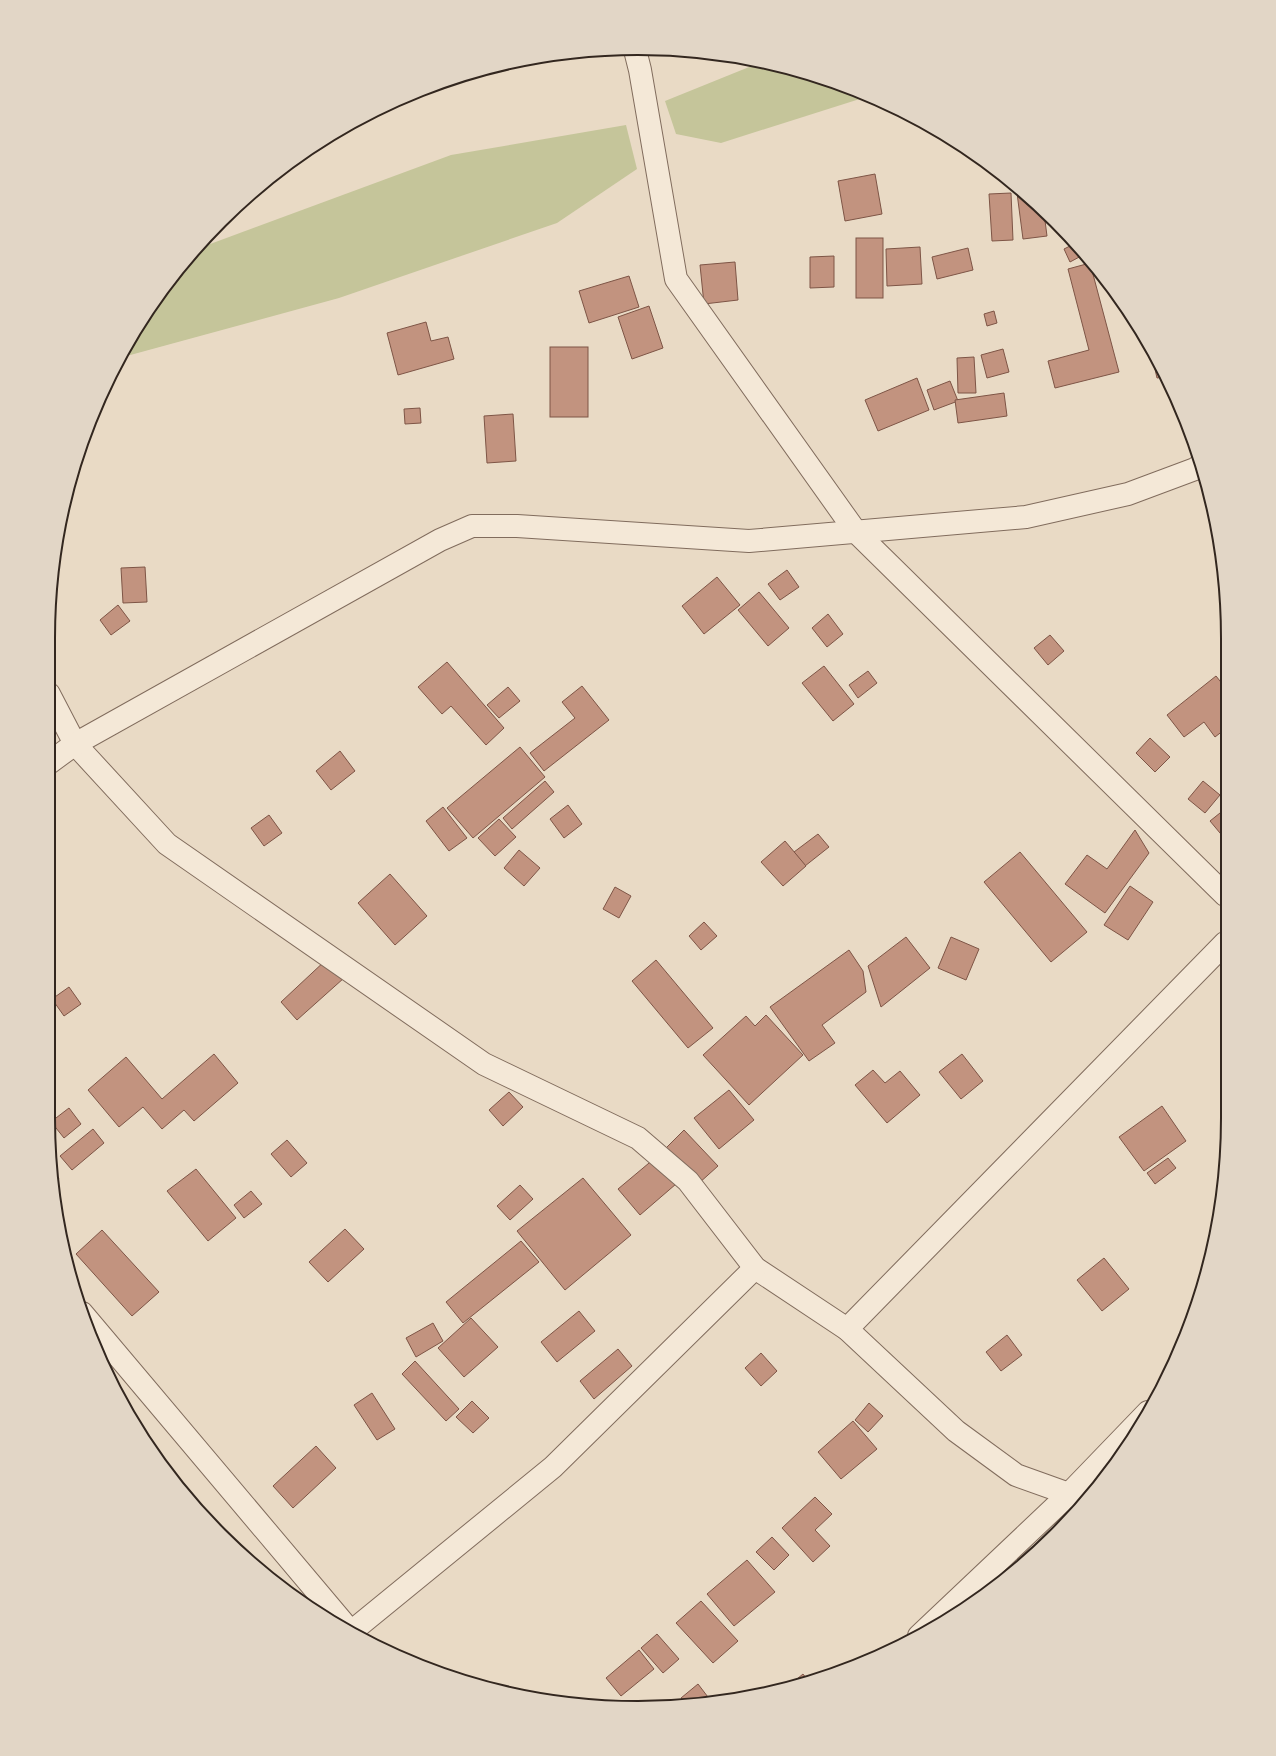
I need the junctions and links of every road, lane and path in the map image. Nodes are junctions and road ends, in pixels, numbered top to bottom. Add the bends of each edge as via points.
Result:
1 (636, 55) edge
2 (1195, 469) edge
3 (856, 532) junction
4 (55, 707) edge
5 (75, 744) junction
6 (55, 759) edge
7 (1221, 891) edge
8 (1221, 947) edge
9 (755, 1268) junction
10 (94, 1327) edge
11 (847, 1329) junction
12 (1119, 1448) edge
13 (1078, 1498) edge
14 (944, 1614) edge
15 (341, 1620) edge
16 (356, 1628) edge

1 - 3 street via 676,280
2 - 3 street via 1128,494 1026,517
3 - 5 street via 749,541 517,526 472,526 440,540
3 - 7 street
4 - 5 street
5 - 6 street
5 - 9 street via 174,849 484,1064 638,1138 688,1181
8 - 11 street
9 - 11 street
9 - 16 street via 553,1467
10 - 15 street
11 - 13 street via 956,1431 1016,1475
12 - 13 street
13 - 14 street

